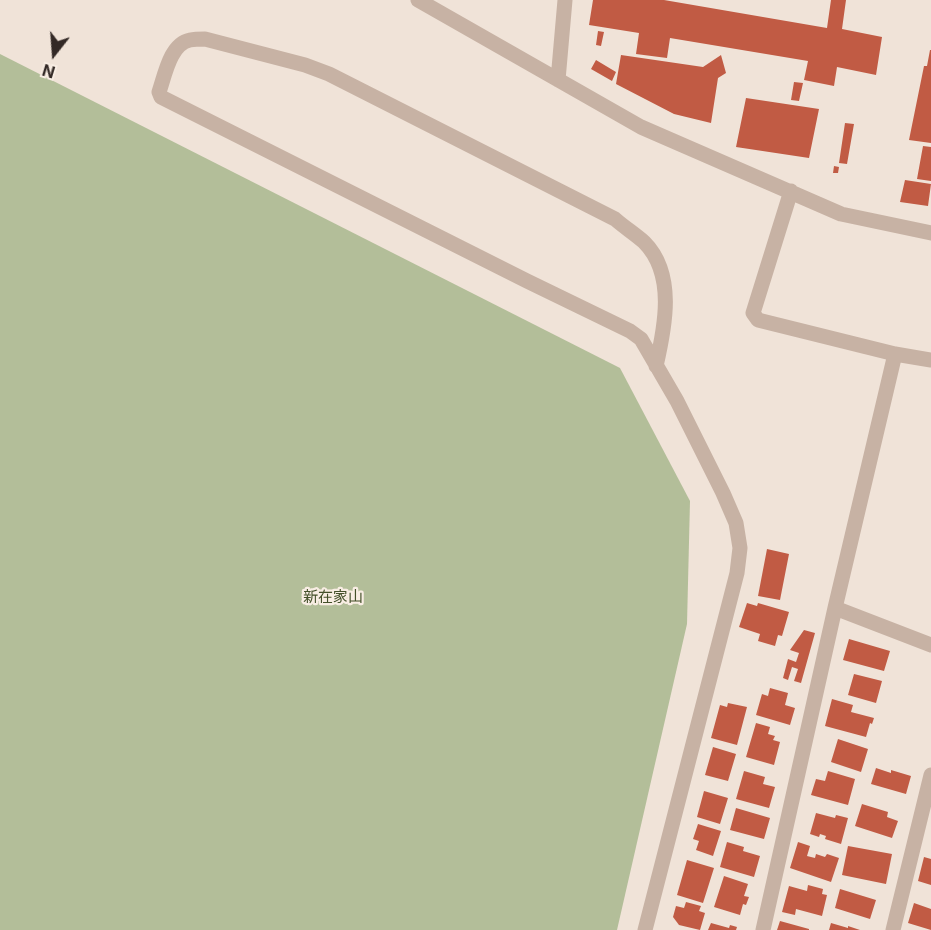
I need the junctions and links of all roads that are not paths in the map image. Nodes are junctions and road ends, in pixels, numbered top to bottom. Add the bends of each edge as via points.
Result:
1 (418, 0) edge
2 (565, 0) edge
3 (558, 80) junction
4 (791, 191) junction
5 (931, 233) edge
6 (896, 354) junction
7 (931, 360) edge
8 (656, 366) junction
9 (835, 608) junction
10 (931, 645) edge
11 (931, 775) edge
12 (645, 930) edge
13 (763, 930) edge
14 (893, 930) edge

1 - 3 street
2 - 3 street
3 - 4 street via 641,127
4 - 5 street via 841,214
4 - 6 street via 753,313 758,320
6 - 7 street
6 - 9 street
8 - 8 street via 663,335 665,288 661,272 645,243 615,219 306,65 205,39 180,44 172,56 159,92 161,97 630,331 641,339
8 - 12 street via 723,493 736,523 740,548 737,573
9 - 10 street
9 - 13 street
11 - 14 street

